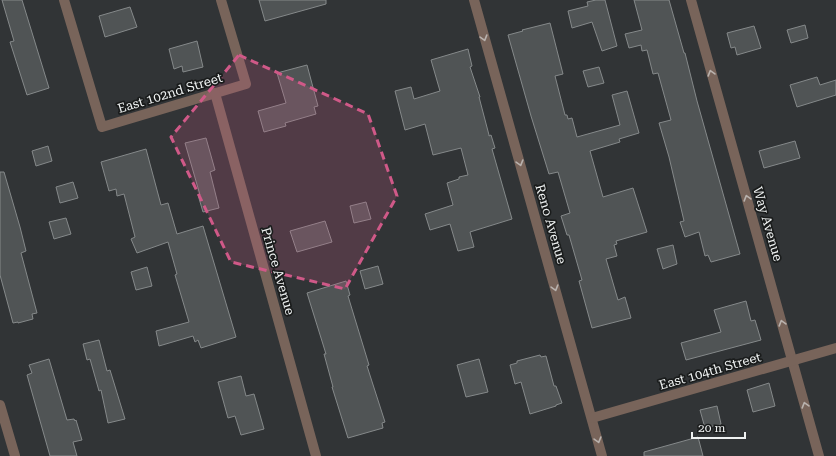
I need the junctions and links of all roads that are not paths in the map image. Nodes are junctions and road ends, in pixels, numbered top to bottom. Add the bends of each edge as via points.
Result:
1 (64, 0) edge
2 (221, 0) edge
3 (474, 0) edge
4 (691, 0) edge
5 (215, 93) junction
6 (836, 348) edge
7 (792, 360) junction
8 (0, 405) edge
9 (592, 418) junction
10 (15, 456) edge
11 (316, 456) edge
12 (602, 456) edge
13 (819, 456) edge

1 - 5 street, East 102nd Street via 102,127
2 - 5 street, East 102nd Street via 246,84
3 -> 9 street, Reno Avenue
7 -> 4 street, Way Avenue
5 - 11 street, Prince Avenue
6 - 7 street, East 104th Street
7 - 9 street, East 104th Street
13 -> 7 street, Way Avenue
8 - 10 street
9 -> 12 street, Reno Avenue

